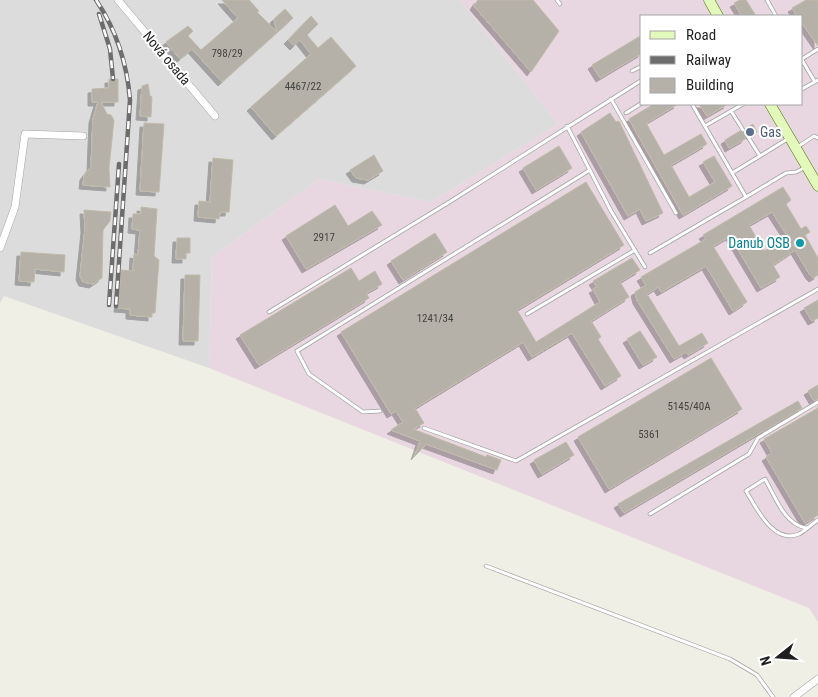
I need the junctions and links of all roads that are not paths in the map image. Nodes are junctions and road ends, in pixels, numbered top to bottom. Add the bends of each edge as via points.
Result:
1 (118, 0) edge
2 (557, 0) edge
3 (709, 0) edge
4 (767, 0) edge
5 (560, 4) dead end
6 (717, 15) edge
7 (775, 15) edge
8 (818, 50) edge
9 (803, 58) edge
10 (803, 61) edge
11 (640, 67) edge
12 (632, 72) dead end
13 (640, 81) edge
14 (816, 81) edge
15 (803, 88) edge
16 (611, 99) junction
17 (640, 104) edge
18 (693, 105) edge
19 (741, 105) edge
20 (772, 105) edge
21 (731, 111) junction
22 (626, 112) dead end
23 (215, 116) dead end
24 (567, 126) junction
25 (705, 126) junction
26 (743, 130) dead end
27 (83, 136) dead end
28 (748, 137) dead end
29 (790, 138) junction
30 (818, 138) edge
31 (796, 148) junction
32 (760, 156) junction
33 (806, 166) junction
34 (590, 170) junction
35 (732, 173) junction
36 (818, 186) edge
37 (746, 197) junction
38 (676, 213) dead end
39 (0, 248) edge
40 (635, 250) junction
41 (650, 253) dead end
42 (645, 267) dead end
43 (818, 289) edge
44 (269, 312) dead end
45 (526, 314) dead end
46 (818, 402) edge
47 (380, 411) dead end
48 (424, 428) dead end
49 (650, 514) dead end
50 (818, 520) edge
51 (806, 528) junction
52 (486, 566) dead end
53 (818, 679) edge
54 (773, 697) edge
55 (794, 697) edge

1 - 23 street, Nová osada
2 - 5 lane
3 - 6 street
4 - 7 lane
8 - 9 lane
10 - 14 lane
11 - 12 lane
13 - 16 lane
14 - 15 lane
16 - 24 lane
16 - 38 lane
17 - 22 lane
18 - 25 lane
19 - 21 lane
20 - 29 street
21 - 25 lane
21 - 26 lane
24 - 34 lane
24 - 44 lane
25 - 35 lane
27 - 39 street via 25,134 15,207
28 - 32 lane
29 - 31 street
29 - 32 lane
30 - 31 lane via 814,136
31 - 33 street
32 - 35 lane
33 - 36 street
33 - 37 lane via 786,173
34 - 40 lane
34 - 47 lane via 298,351 310,374 363,412
35 - 37 lane
37 - 41 lane
40 - 42 lane
40 - 45 lane
43 - 48 lane via 516,461
46 - 49 lane via 758,438 749,454
50 - 51 lane
51 - 51 lane via 796,526 788,519 765,479 746,490 767,526 793,535
52 - 54 lane via 730,659 757,675
53 - 55 street

